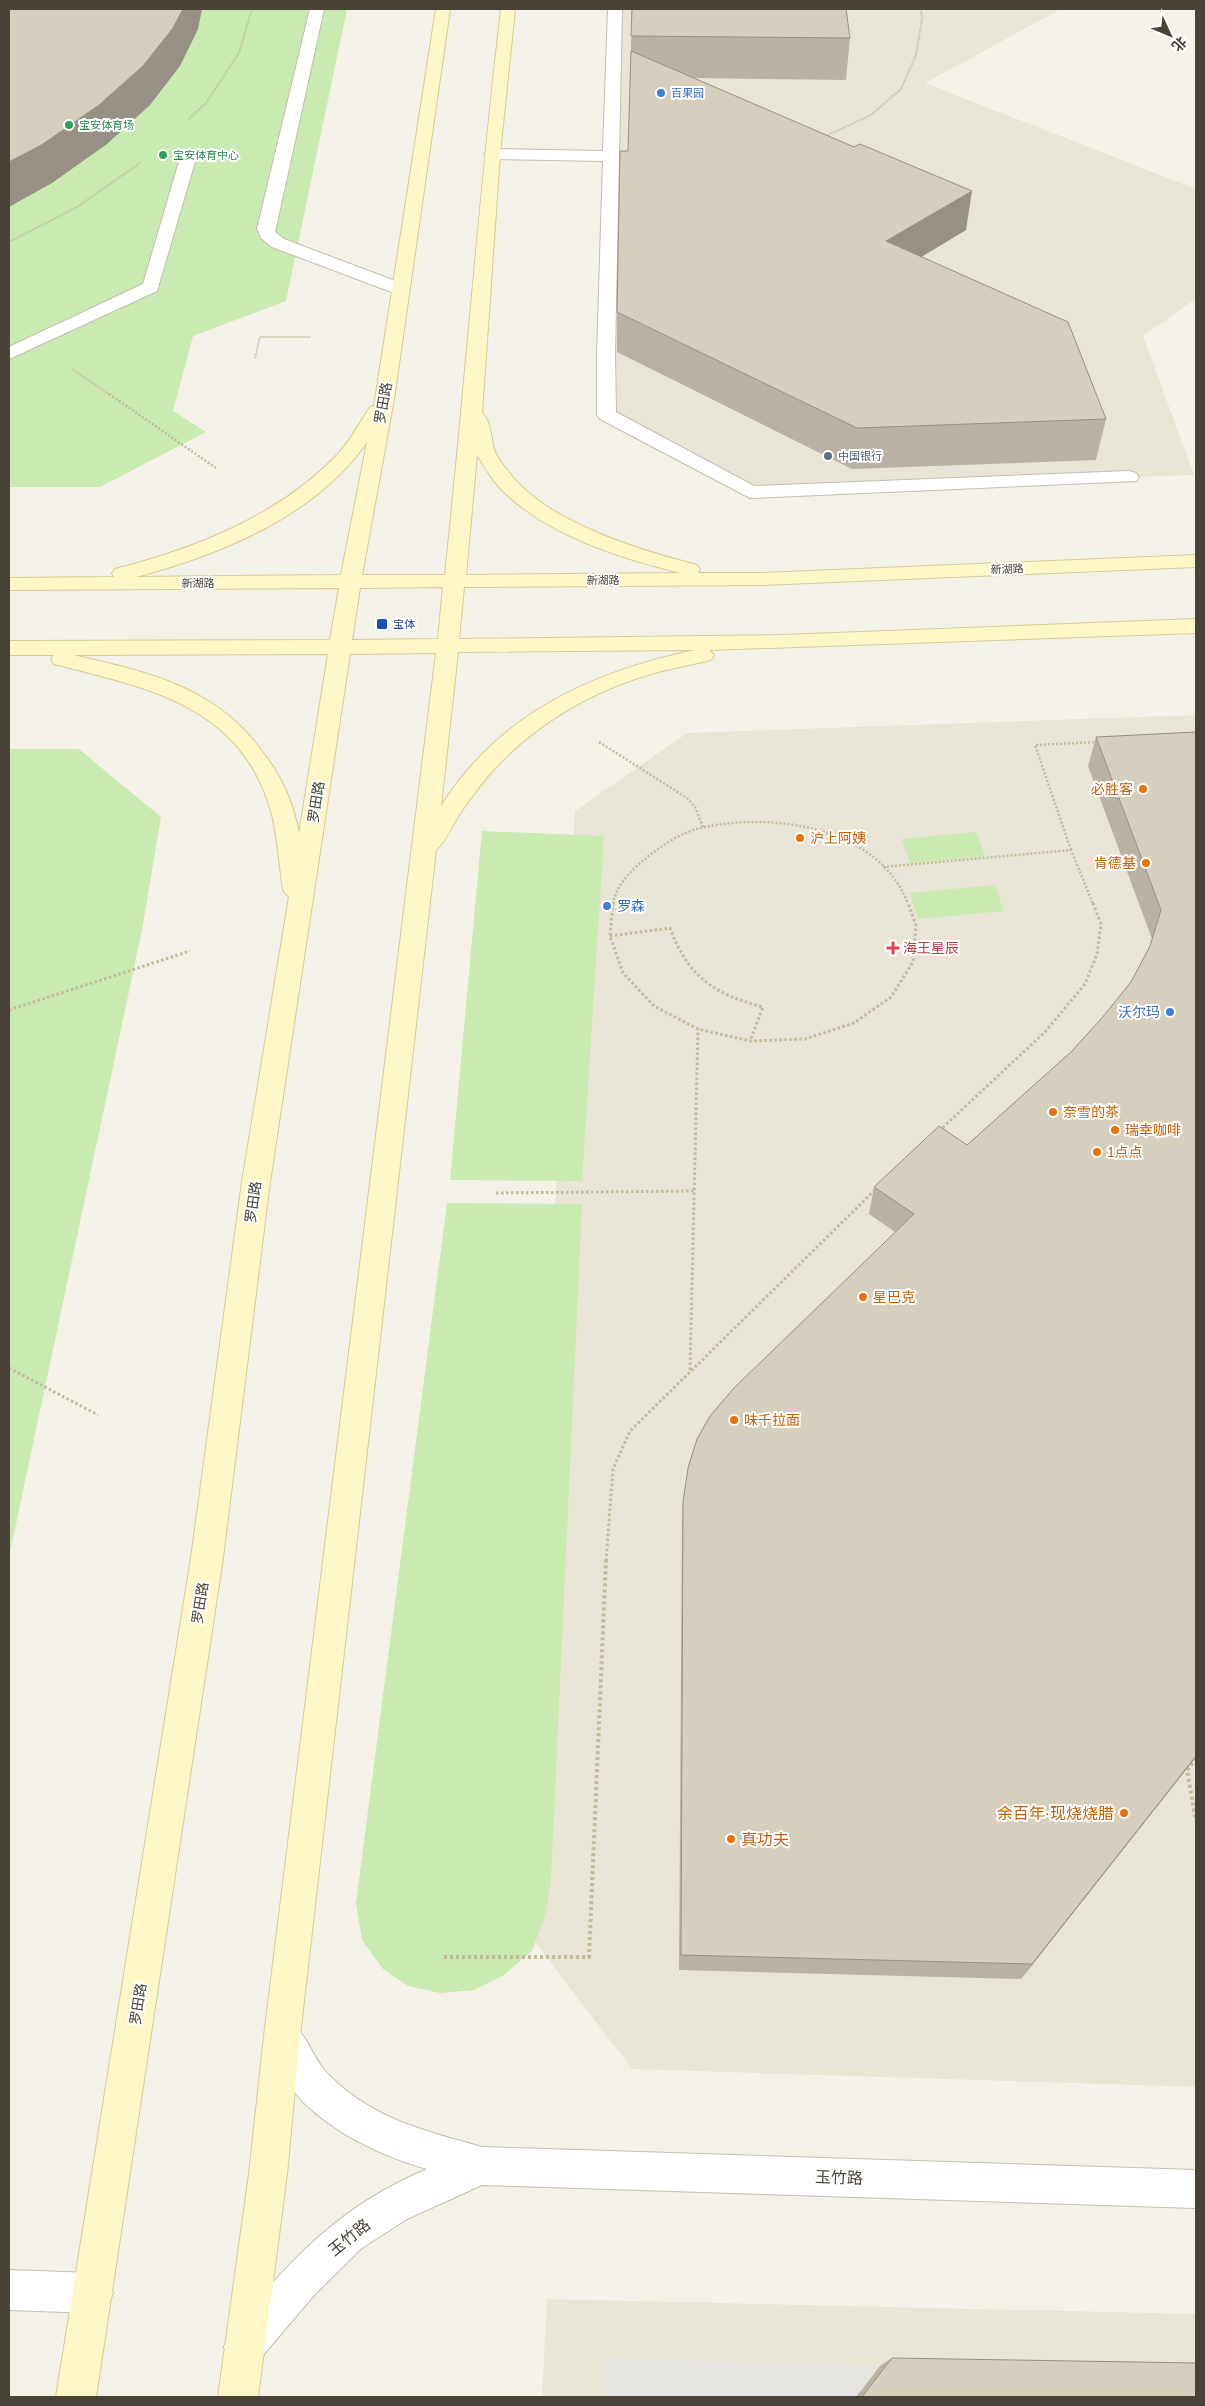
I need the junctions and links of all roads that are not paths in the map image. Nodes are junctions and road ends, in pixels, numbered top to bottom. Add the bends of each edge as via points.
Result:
1 (316, 9) edge
2 (443, 9) edge
3 (508, 9) edge
4 (615, 9) edge
5 (492, 154) junction
6 (189, 155) dead end
7 (610, 156) junction
8 (400, 289) junction
9 (9, 354) edge
10 (385, 399) junction
11 (473, 404) junction
12 (1129, 477) dead end
13 (1196, 562) edge
14 (761, 579) junction
15 (454, 581) junction
16 (350, 583) junction
17 (9, 584) edge
18 (46, 584) junction
19 (1196, 626) edge
20 (782, 642) junction
21 (446, 646) junction
22 (9, 648) edge
23 (340, 648) junction
24 (423, 854) junction
25 (298, 914) junction
26 (282, 2036) junction
27 (482, 2166) junction
28 (1196, 2189) edge
29 (9, 2290) edge
30 (93, 2293) junction
31 (244, 2347) junction
32 (76, 2397) edge
33 (238, 2397) edge

1 - 8 street via 267,234 278,243
2 - 8 main road, 罗田路
3 - 5 main road
4 - 7 street
5 - 7 street
5 - 11 main road
6 - 9 street via 151,287
7 - 12 street via 607,415 750,492
8 - 10 main road, 罗田路
10 - 16 main road, 罗田路
10 - 18 main road via 346,456 318,483 256,525 182,556 133,572
11 - 14 main road via 487,456 515,489 551,517 586,536 657,562
11 - 15 main road
13 - 14 main road, 新湖路
14 - 15 main road, 新湖路
15 - 16 main road, 新湖路
15 - 21 main road
16 - 18 main road, 新湖路
16 - 23 main road, 罗田路
17 - 18 main road, 新湖路
19 - 20 main road
20 - 21 main road
20 - 24 main road via 628,672 584,690 549,710 488,762 456,798
21 - 23 main road
21 - 24 main road
22 - 23 main road
22 - 25 main road via 144,679 186,696 230,724 254,754 281,805
23 - 25 main road, 罗田路
24 - 26 main road
25 - 30 main road, 罗田路 via 256,1182 207,1558
26 - 27 street, 玉竹路 via 315,2088 353,2118 397,2142
26 - 31 main road via 268,2174
27 - 28 street, 玉竹路
27 - 31 street, 玉竹路 via 418,2191 365,2222 331,2250
29 - 30 street
30 - 32 main road, 罗田路
31 - 33 main road

